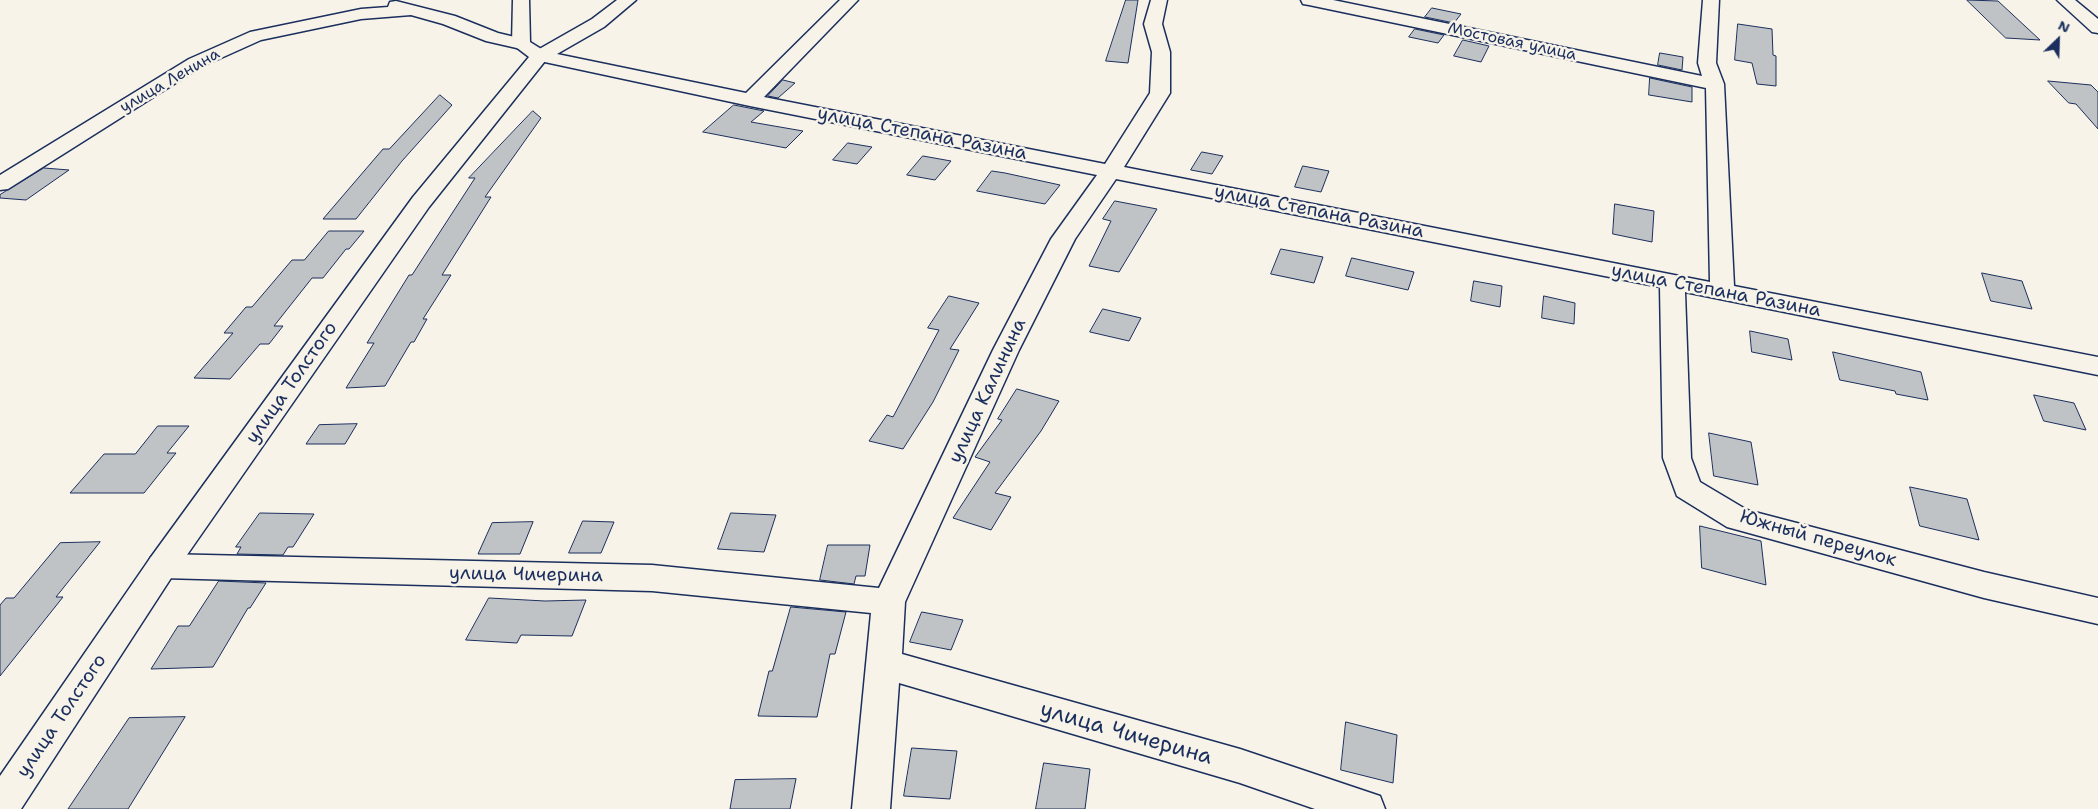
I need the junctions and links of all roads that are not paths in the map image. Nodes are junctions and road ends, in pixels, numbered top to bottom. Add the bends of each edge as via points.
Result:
1 (379, 0) edge
2 (521, 0) edge
3 (628, 0) edge
4 (850, 0) edge
5 (1159, 0) edge
6 (1309, 0) edge
7 (1710, 0) edge
8 (2065, 0) edge
9 (414, 10) junction
10 (361, 14) junction
11 (2098, 28) edge
12 (531, 50) junction
13 (1716, 84) junction
14 (750, 100) junction
15 (1111, 171) junction
16 (0, 184) edge
17 (1672, 282) junction
18 (1722, 292) junction
19 (2098, 366) edge
20 (162, 566) junction
21 (889, 602) junction
22 (2098, 611) edge
23 (884, 664) junction
24 (0, 808) edge
25 (871, 809) edge
26 (1366, 809) edge

1 - 9 street, улица Степана Разина
1 - 10 street
2 - 12 street
3 - 12 street, улица Толстого via 598,23
4 - 14 street
5 - 15 street, улица Калинина via 1153,24 1161,52 1160,94
6 - 13 street, Мостовая улица
7 - 13 street via 1707,64
8 - 11 street
9 - 10 street, улица Ленина
9 - 12 street, улица Степана Разина
10 - 16 street, улица Ленина via 256,36 195,63
12 - 14 street, улица Степана Разина
12 - 20 street, улица Толстого
13 - 18 street
14 - 15 street, улица Степана Разина
15 - 17 street, улица Степана Разина
15 - 21 street, улица Калинина via 1063,239 1006,350
17 - 18 street, улица Степана Разина
17 - 22 street, Южный переулок via 1678,458 1688,488 1738,519 1984,585
18 - 19 street, улица Степана Разина
20 - 21 street, улица Чичерина via 652,578
20 - 24 street, улица Толстого
21 - 23 street, улица Калинина
23 - 25 street, улица Калинина
23 - 26 street, улица Чичерина via 1240,766

